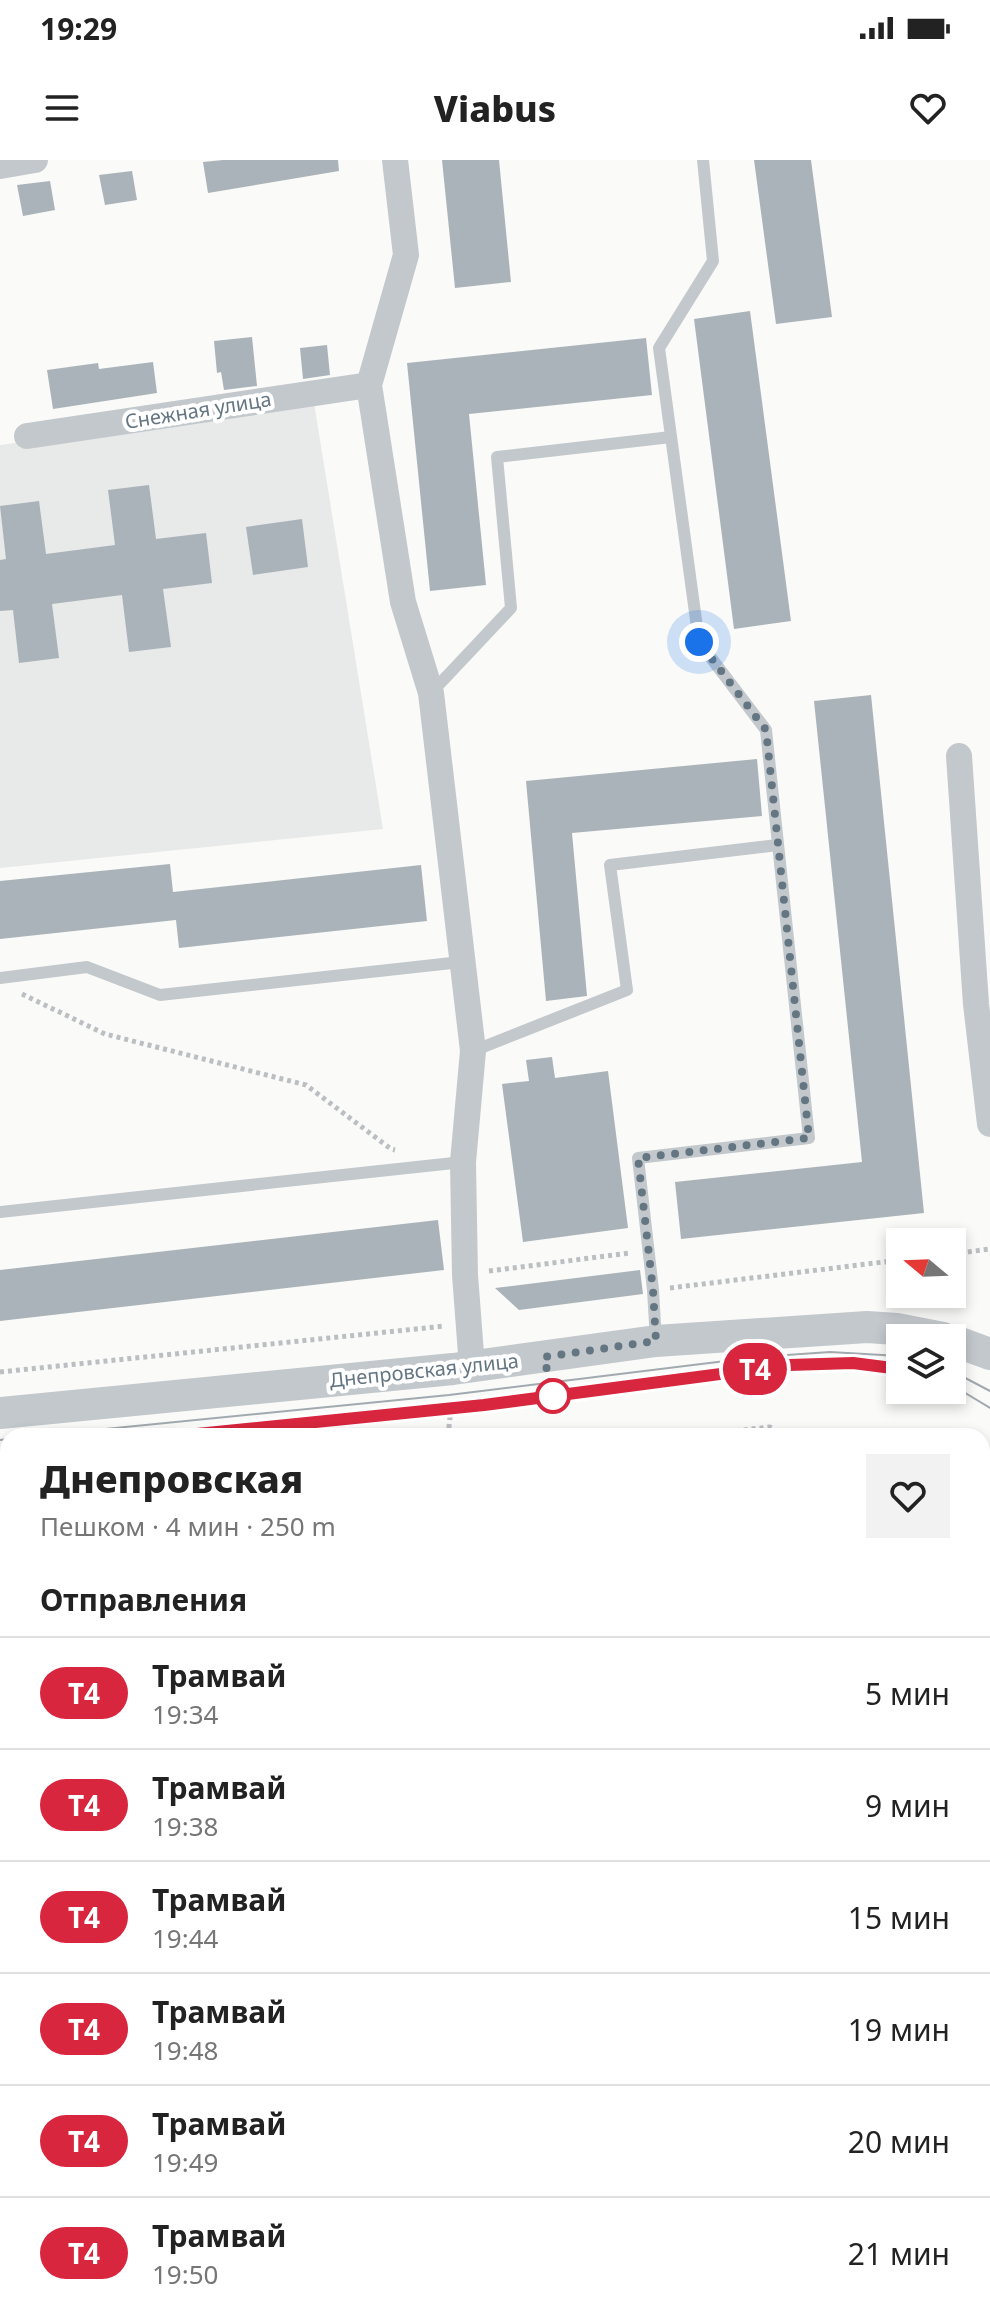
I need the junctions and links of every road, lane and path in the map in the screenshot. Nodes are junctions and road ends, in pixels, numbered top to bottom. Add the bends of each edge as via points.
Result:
1 (35, 160) edge
2 (395, 160) edge
3 (703, 160) edge
4 (0, 166) edge
5 (369, 385) junction
6 (27, 436) dead end
7 (671, 437) junction
8 (431, 693) junction
9 (959, 756) dead end
10 (778, 845) junction
11 (461, 962) junction
12 (0, 978) edge
13 (13, 990) dead end
14 (983, 1003) edge
15 (473, 1051) junction
16 (990, 1124) edge
17 (406, 1152) dead end
18 (463, 1162) junction
19 (0, 1212) edge
20 (990, 1249) edge
21 (648, 1251) junction
22 (966, 1252) edge
23 (886, 1262) edge
24 (465, 1275) junction
25 (653, 1290) junction
26 (468, 1324) junction
27 (886, 1328) edge
28 (656, 1341) junction
29 (966, 1345) edge
30 (990, 1354) edge
31 (462, 1368) junction
32 (0, 1372) edge
33 (0, 1413) edge
34 (770, 1427) edge
35 (449, 1428) edge
36 (761, 1428) edge

1 - 4 street
2 - 5 street via 406,255
3 - 7 lane via 713,261 659,348
5 - 6 street, Снежная улица
5 - 8 street via 403,602
7 - 8 lane via 497,457 511,608
7 - 10 lane via 699,642 766,730
8 - 11 street
9 - 14 street
10 - 15 lane via 610,865 627,990
10 - 21 lane via 809,1138 638,1158
11 - 12 lane via 160,995 87,967
11 - 15 street
13 - 17 path via 105,1034 306,1085 391,1149
14 - 16 street
15 - 18 street
18 - 19 lane
18 - 24 street
20 - 22 path
21 - 24 path
21 - 25 lane
23 - 25 path
24 - 26 street
25 - 28 lane
26 - 31 street
26 - 32 path
27 - 28 street, Днепровская улица
28 - 31 street, Днепровская улица
29 - 30 street
31 - 33 street, Днепровская улица
31 - 35 path via 449,1395
34 - 36 path

